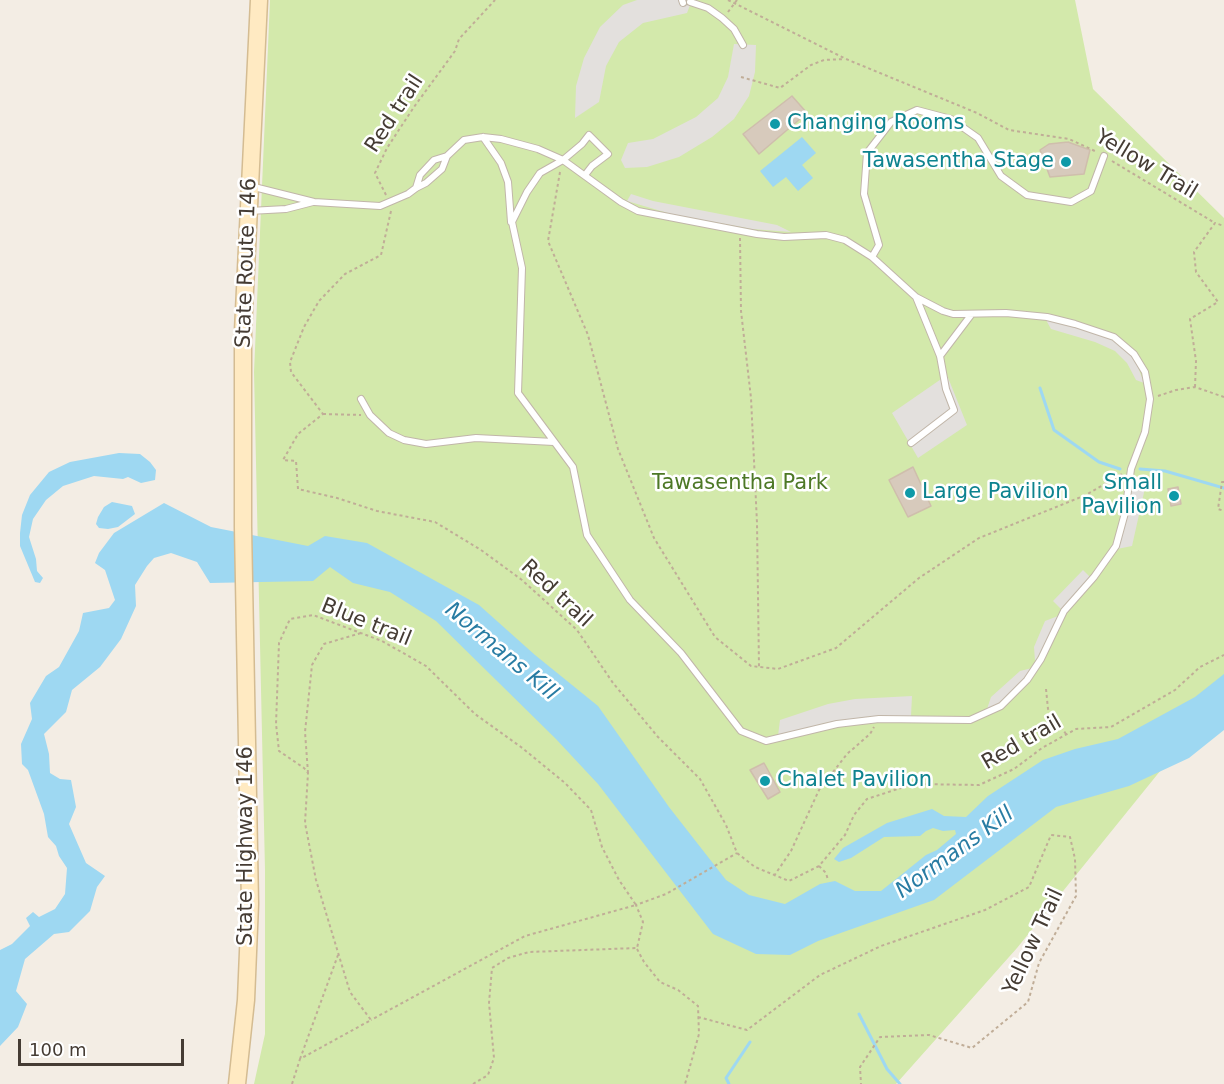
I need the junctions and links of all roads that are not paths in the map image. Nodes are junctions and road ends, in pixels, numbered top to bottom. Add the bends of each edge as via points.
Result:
1 (259, 0) edge
2 (685, 2) edge
3 (743, 45) dead end
4 (483, 137) junction
5 (447, 156) junction
6 (1104, 156) road end
7 (562, 160) junction
8 (585, 175) junction
9 (250, 186) junction
10 (416, 188) junction
11 (314, 202) junction
12 (249, 211) junction
13 (512, 222) junction
14 (872, 257) junction
15 (916, 297) junction
16 (971, 315) junction
17 (940, 356) junction
18 (361, 399) dead end
19 (554, 442) junction
20 (911, 443) dead end
21 (245, 608) joint
22 (237, 1084) edge

1 - 9 main road, State Route 146
2 - 3 lane via 708,8 722,18
4 - 5 lane via 464,140
4 - 7 lane via 538,149
4 - 13 lane via 501,163 508,182
5 - 10 lane via 442,169
5 - 10 lane via 434,160 420,175
6 - 14 lane via 1091,191 1071,202 1027,195 1001,176 978,138 951,119 917,110 891,122 867,153 864,194 879,245
7 - 8 lane
7 - 8 lane via 589,135 608,154
7 - 13 lane via 540,172
8 - 14 lane via 638,211 784,237 826,236 845,240
9 - 11 lane
9 - 12 main road, State Route 146
10 - 11 lane via 380,206
11 - 12 lane via 286,209
12 - 21 main road, State Route 146 via 243,331
13 - 19 lane via 522,268 518,393
14 - 15 lane
15 - 16 lane via 943,311
15 - 17 lane
16 - 17 lane
16 - 19 lane via 1006,313 1047,318 1114,337 1134,354 1145,372 1150,399 1116,546 1064,610 1027,681 1001,706 970,720 879,719 837,724 766,741 741,731 681,652 630,600 587,535 573,467
17 - 20 lane via 954,410
18 - 19 lane via 370,415 389,433 404,440 426,444 476,438
21 - 22 main road, State Highway 146 via 250,904

